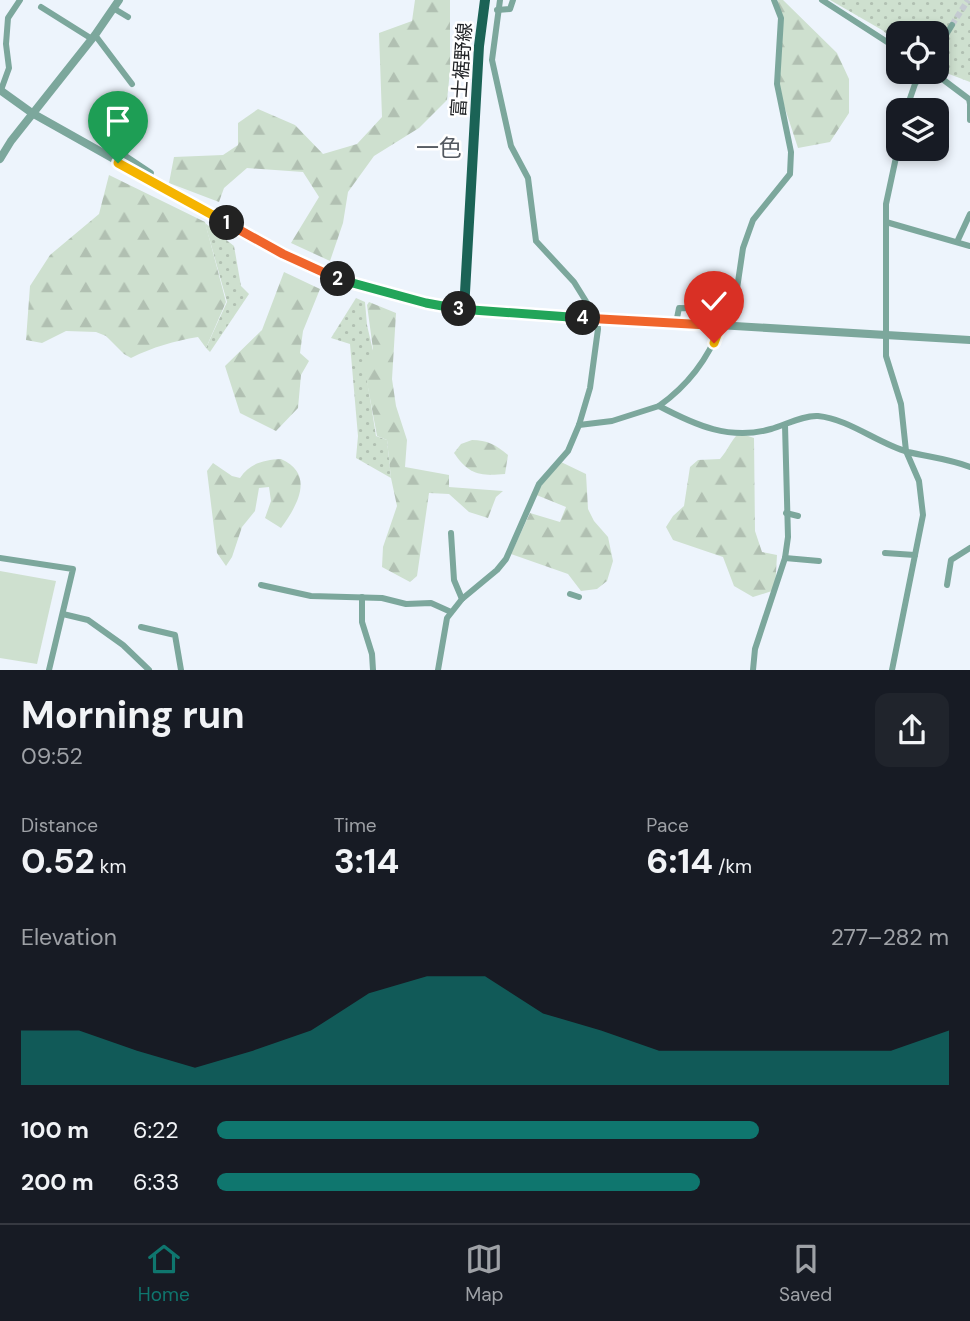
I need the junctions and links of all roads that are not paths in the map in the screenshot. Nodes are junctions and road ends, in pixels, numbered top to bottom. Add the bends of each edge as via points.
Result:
1 (20, 0) edge
2 (119, 0) edge
3 (485, 0) edge
4 (500, 0) edge
5 (513, 0) edge
6 (774, 0) edge
7 (822, 0) edge
8 (41, 7) dead end
9 (113, 8) junction
10 (497, 10) junction
11 (128, 17) dead end
12 (952, 25) tunnel mouth
13 (949, 30) edge
14 (93, 37) junction
15 (886, 41) edge
16 (132, 84) dead end
17 (949, 84) edge
18 (0, 90) edge
19 (970, 105) edge
20 (132, 110) dead end
21 (32, 113) junction
22 (970, 120) edge
23 (0, 159) edge
24 (895, 161) edge
25 (148, 180) junction
26 (970, 214) edge
27 (886, 222) junction
28 (957, 242) junction
29 (970, 246) edge
30 (464, 310) junction
31 (597, 319) junction
32 (676, 323) junction
33 (720, 327) junction
34 (886, 335) junction
35 (970, 340) edge
36 (659, 406) junction
37 (579, 425) junction
38 (785, 425) junction
39 (906, 451) junction
40 (970, 467) edge
41 (786, 513) junction
42 (798, 516) dead end
43 (451, 533) dead end
44 (970, 548) edge
45 (885, 553) dead end
46 (915, 555) junction
47 (0, 558) edge
48 (785, 558) junction
49 (819, 561) dead end
50 (261, 585) dead end
51 (947, 585) dead end
52 (570, 594) dead end
53 (362, 597) junction
54 (579, 597) dead end
55 (462, 599) junction
56 (451, 612) junction
57 (63, 614) junction
58 (141, 627) dead end
59 (49, 670) edge
60 (149, 670) edge
61 (181, 670) edge
62 (373, 670) edge
63 (438, 670) edge
64 (753, 670) edge
65 (892, 670) edge

1 - 18 street via 8,18 9,68
2 - 9 street
3 - 30 main road, 富士裾野線
4 - 10 street
5 - 10 street via 510,9
6 - 32 street via 781,18 777,84 790,174 753,220 743,248 734,309 679,309
7 - 15 street
8 - 14 street
9 - 11 street
9 - 14 street
10 - 31 street via 492,60 510,141 528,178 536,241 574,282
12 - 13 street
14 - 16 street
14 - 21 street
17 - 19 street via 969,99
18 - 21 street
19 - 22 street
20 - 25 street via 144,118 124,155 150,173
21 - 23 street
21 - 25 street
24 - 27 street
25 - 30 street via 341,281
26 - 28 street
27 - 28 street
27 - 34 street
28 - 29 street
30 - 31 street
31 - 32 street
31 - 37 street via 594,364
32 - 33 street
33 - 34 street
33 - 36 street via 684,386
34 - 35 street
34 - 39 street via 886,356 901,404
36 - 37 street via 612,421
36 - 38 street via 705,429 739,433
37 - 55 street via 568,450 539,484 506,559
38 - 39 street via 815,416 832,419
38 - 41 street
39 - 40 street
39 - 46 street via 923,498
41 - 42 street
41 - 48 street
43 - 55 street via 454,580
44 - 51 street via 951,560
45 - 46 street
46 - 65 street
47 - 57 street via 74,569
48 - 49 street
48 - 64 street via 755,649
50 - 53 street via 311,596
52 - 54 street
53 - 56 street via 431,603
53 - 62 street via 362,622
55 - 56 street
56 - 63 street
57 - 59 street
57 - 60 street via 88,620
58 - 61 street via 175,635

